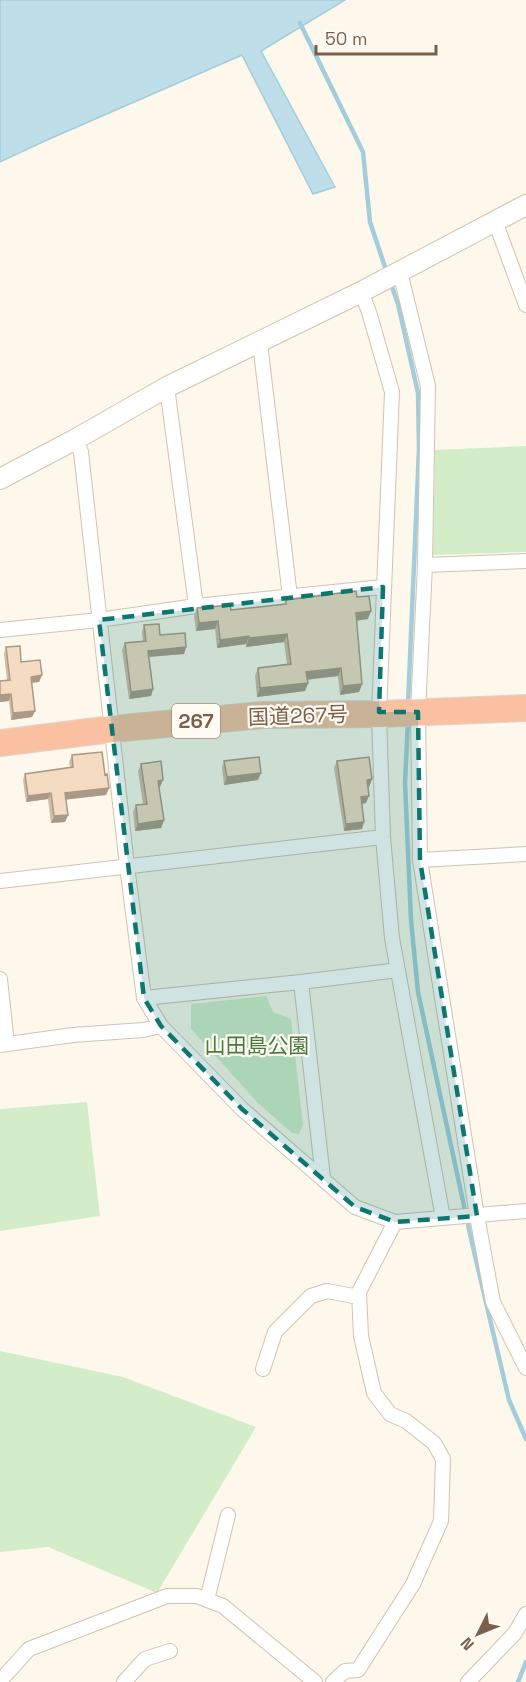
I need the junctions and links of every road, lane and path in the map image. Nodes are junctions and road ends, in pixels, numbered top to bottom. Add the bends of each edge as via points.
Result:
1 (526, 205) edge
2 (495, 221) junction
3 (400, 272) junction
4 (362, 292) junction
5 (526, 305) edge
6 (260, 343) junction
7 (168, 387) junction
8 (76, 439) junction
9 (0, 479) edge
10 (526, 561) edge
11 (425, 565) junction
12 (383, 587) junction
13 (290, 597) junction
14 (196, 606) junction
15 (99, 620) junction
16 (0, 630) edge
17 (526, 708) edge
18 (401, 712) junction
19 (112, 729) junction
20 (0, 742) edge
21 (383, 837) junction
22 (526, 854) edge
23 (420, 860) junction
24 (127, 866) junction
25 (0, 880) edge
26 (398, 969) junction
27 (0, 979) edge
28 (301, 982) junction
29 (144, 998) junction
30 (161, 1026) junction
31 (3, 1045) edge
32 (322, 1178) junction
33 (526, 1211) edge
34 (477, 1216) junction
35 (449, 1218) junction
36 (395, 1222) junction
37 (359, 1297) junction
38 (526, 1368) edge
39 (263, 1369) dead end
40 (228, 1515) dead end
41 (207, 1600) junction
42 (526, 1614) edge
43 (170, 1651) dead end
44 (0, 1681) edge
45 (124, 1682) edge
46 (315, 1682) edge
47 (333, 1682) edge
48 (468, 1682) edge

1 - 2 street
2 - 3 street
2 - 5 street
3 - 4 street
3 - 11 street via 428,386
4 - 6 street
4 - 12 street via 392,392
6 - 7 street
6 - 13 street
7 - 8 street
7 - 14 street
8 - 9 street
8 - 15 street via 81,452
10 - 11 street
11 - 18 street
12 - 13 street
12 - 18 street
13 - 14 street
14 - 15 street
15 - 16 street
15 - 19 street
17 - 18 highway, 国道267号 / 267
18 - 19 highway, 国道267号 / 267 via 263,715
18 - 21 street
18 - 23 street
19 - 20 highway, 国道267号 / 267
19 - 24 street
21 - 24 street
21 - 26 street
22 - 23 street
23 - 34 street
24 - 25 street
24 - 29 street
26 - 28 street
26 - 35 street
27 - 31 street
28 - 29 street
28 - 32 street
29 - 30 street
30 - 31 street
30 - 32 street via 242,1108
32 - 36 street via 355,1207
33 - 34 street
34 - 35 street
34 - 38 street via 493,1302
35 - 36 street
36 - 37 street
37 - 39 street via 327,1291 311,1296 275,1332
37 - 47 street via 361,1336 374,1393 390,1414 434,1443 443,1459 441,1521 413,1584 358,1670 345,1671
40 - 41 street
41 - 44 street via 167,1596 29,1649
41 - 46 street via 223,1606
42 - 48 street via 515,1633
43 - 45 street via 145,1659

